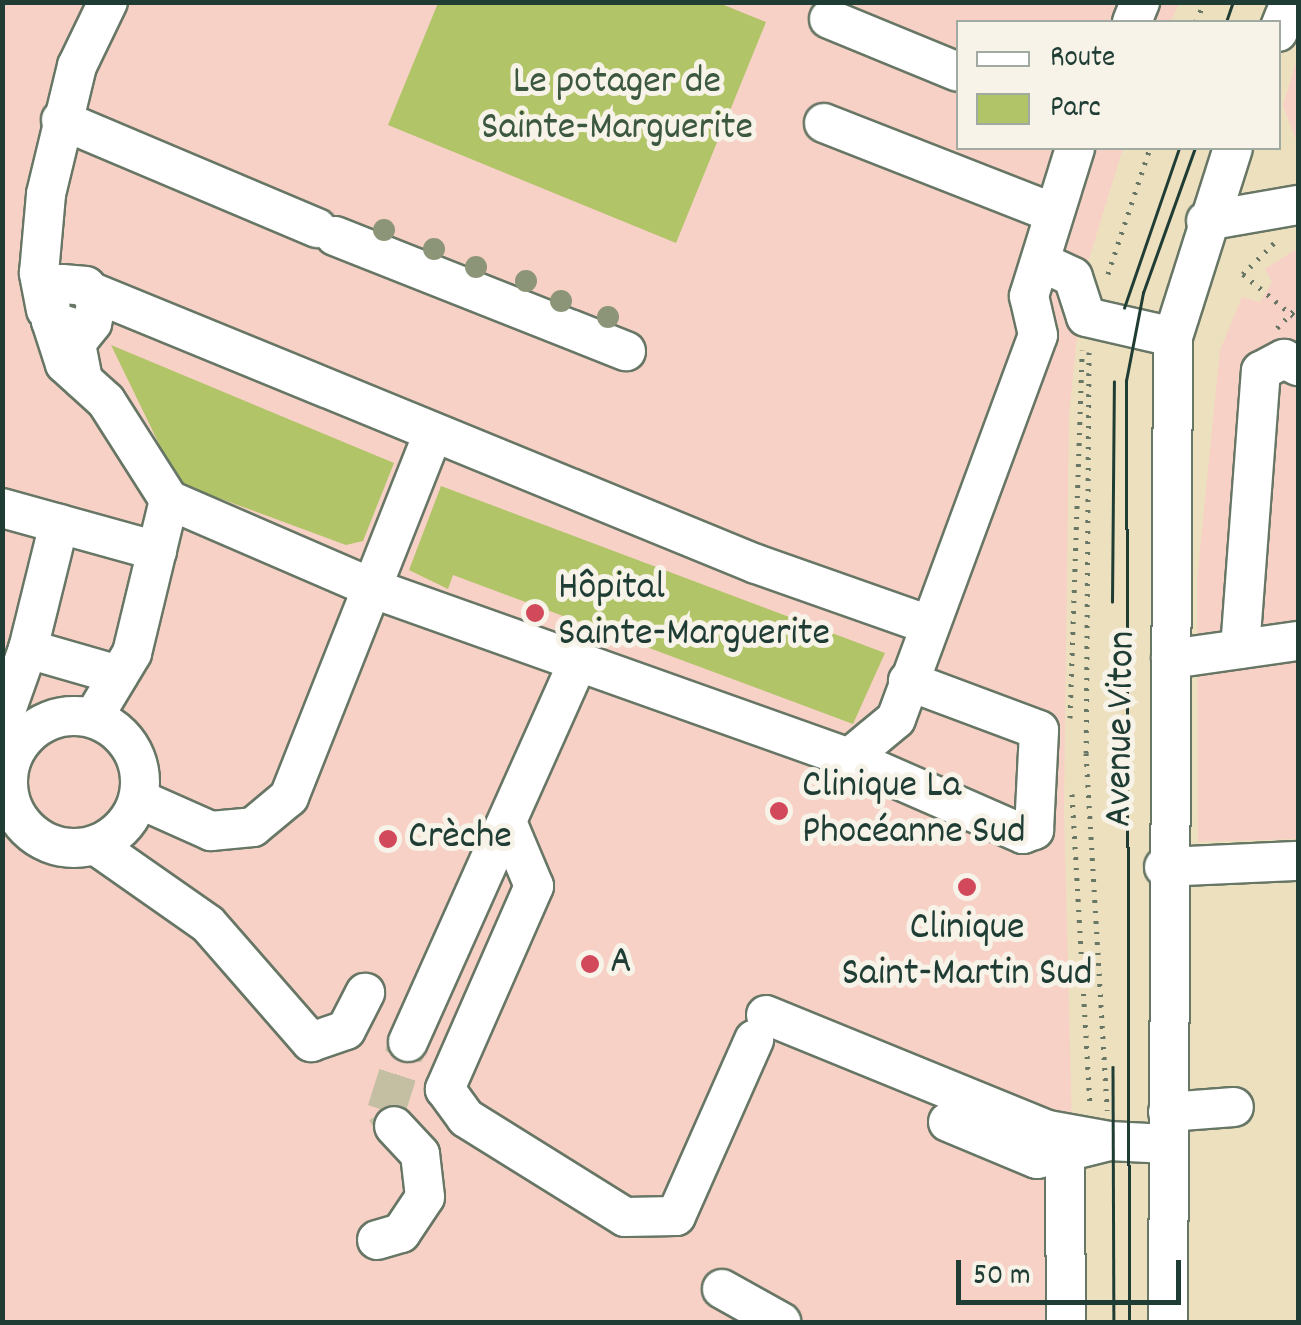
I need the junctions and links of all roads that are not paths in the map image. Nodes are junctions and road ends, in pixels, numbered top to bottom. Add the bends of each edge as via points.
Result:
1 (108, 2) edge
2 (829, 18) dead end
3 (956, 71) edge
4 (60, 120) junction
5 (824, 123) dead end
6 (1074, 150) edge
7 (1232, 150) edge
8 (1298, 205) edge
9 (1050, 212) junction
10 (1206, 222) junction
11 (40, 234) junction
12 (1041, 262) junction
13 (84, 287) junction
14 (1090, 319) junction
15 (60, 321) junction
16 (1038, 335) junction
17 (1173, 337) junction
18 (626, 350) dead end
19 (1298, 366) edge
20 (432, 435) junction
21 (169, 500) junction
22 (2, 508) edge
23 (59, 524) junction
24 (157, 551) junction
25 (377, 590) junction
26 (926, 624) junction
27 (1298, 640) edge
28 (1240, 648) junction
29 (28, 650) junction
30 (1171, 660) junction
31 (578, 662) junction
32 (118, 676) junction
33 (908, 681) junction
34 (93, 718) junction
35 (2, 722) edge
36 (849, 758) junction
37 (6, 764) edge
38 (139, 799) junction
39 (510, 829) junction
40 (98, 847) junction
41 (1298, 861) edge
42 (1164, 867) junction
43 (365, 993) dead end
44 (408, 1042) tunnel mouth
45 (1234, 1107) dead end
46 (948, 1122) dead end
47 (394, 1126) tunnel mouth
48 (1168, 1128) junction
49 (1089, 1144) junction
50 (377, 1240) dead end
51 (722, 1288) dead end
52 (781, 1322) edge
53 (1066, 1322) edge
54 (1168, 1322) edge

1 - 4 street
2 - 3 street
4 - 11 street
4 - 18 street
5 - 9 street
6 - 9 street
7 - 10 street, Avenue Viton
8 - 10 street
9 - 12 street
10 - 17 street, Avenue Viton
11 - 13 street
11 - 15 street
12 - 14 street via 1073,277
12 - 16 street via 1029,296
13 - 15 street via 98,313
13 - 20 street
14 - 16 street
14 - 17 street
15 - 21 street via 76,344 83,380
16 - 26 street
17 - 30 street, Avenue Viton
19 - 28 street via 1284,358 1261,372
20 - 25 street
20 - 26 street
21 - 24 street
21 - 25 street
22 - 23 street
23 - 24 street
23 - 29 street
24 - 32 street
25 - 31 street
25 - 38 street via 290,797 252,827 211,831
26 - 33 street
27 - 28 street
28 - 30 street
29 - 32 street
29 - 35 street
30 - 42 street, Avenue Viton
31 - 36 street
31 - 39 street
32 - 34 street
33 - 36 street via 896,719
33 - 36 street via 1040,730 1034,830 1023,834
34 - 37 street via 46,721
34 - 38 street via 135,754
37 - 40 street via 10,798 26,828 50,844
38 - 40 street
39 - 44 street
39 - 49 street via 534,886 446,1088 466,1118 624,1217 676,1216 760,1027
40 - 43 street via 208,924 311,1042 346,1030
41 - 42 street
42 - 48 street, Avenue Viton
45 - 48 street
46 - 49 street via 1037,1158
47 - 50 street via 420,1154 425,1197 401,1233
48 - 49 street
48 - 54 street, Avenue Viton
49 - 53 street
51 - 52 street

